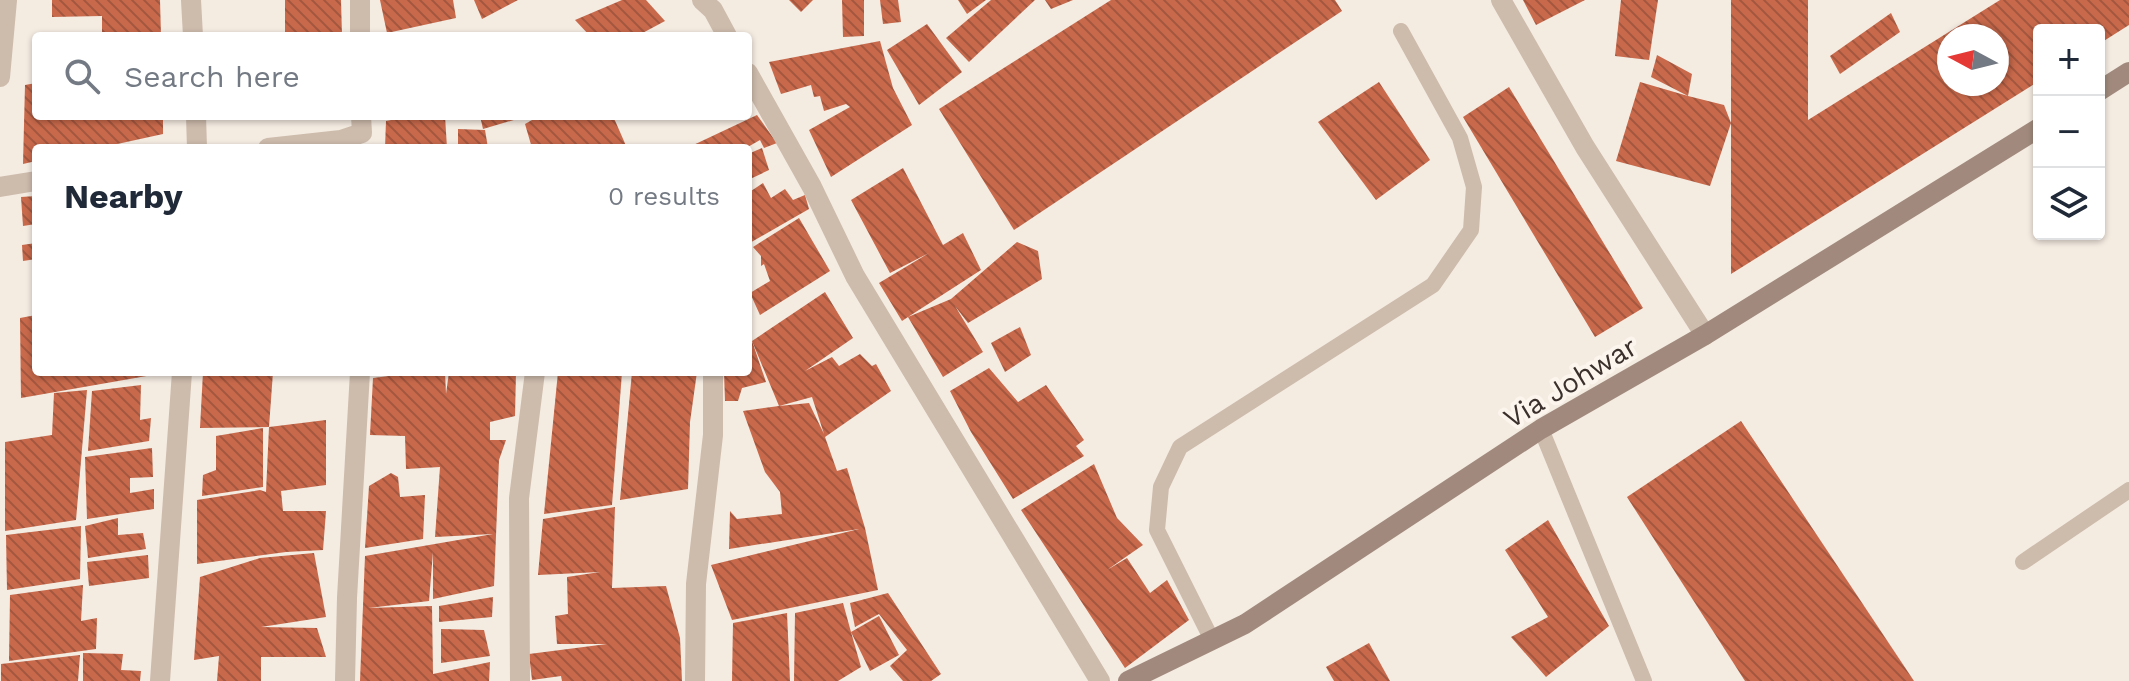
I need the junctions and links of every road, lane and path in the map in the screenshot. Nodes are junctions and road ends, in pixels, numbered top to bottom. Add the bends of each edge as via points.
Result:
1 (7, 0) edge
2 (191, 0) edge
3 (360, 0) edge
4 (1501, 0) edge
5 (714, 3) edge
6 (1401, 31) dead end
7 (193, 32) edge
8 (360, 32) edge
9 (725, 32) edge
10 (2129, 72) edge
11 (0, 77) edge
12 (752, 80) edge
13 (2105, 87) edge
14 (196, 120) edge
15 (362, 132) edge
16 (2033, 132) edge
17 (197, 144) edge
18 (304, 144) edge
19 (32, 182) edge
20 (0, 187) edge
21 (1705, 335) junction
22 (182, 376) edge
23 (360, 376) edge
24 (534, 376) edge
25 (713, 376) edge
26 (1541, 429) junction
27 (2129, 490) edge
28 (2023, 562) dead end
29 (1212, 640) junction
30 (160, 681) edge
31 (345, 681) edge
32 (520, 681) edge
33 (695, 681) edge
34 (1100, 681) edge
35 (1128, 681) edge
36 (1644, 681) edge

1 - 11 street
2 - 7 street
3 - 8 street
4 - 21 street via 1585,147
5 - 9 street
6 - 29 lane via 1460,138 1474,187 1471,230 1433,285 1180,447 1161,487 1157,530
10 - 13 street
12 - 34 street via 855,276
14 - 17 street
15 - 18 street
16 - 21 street, Via Johwar
19 - 20 street
21 - 26 street, Via Johwar
22 - 30 street
23 - 31 street
24 - 32 street via 519,498
25 - 33 street via 713,435 696,584
26 - 29 street, Via Johwar via 1245,624
26 - 36 lane
27 - 28 lane
29 - 35 street, Via Johwar

